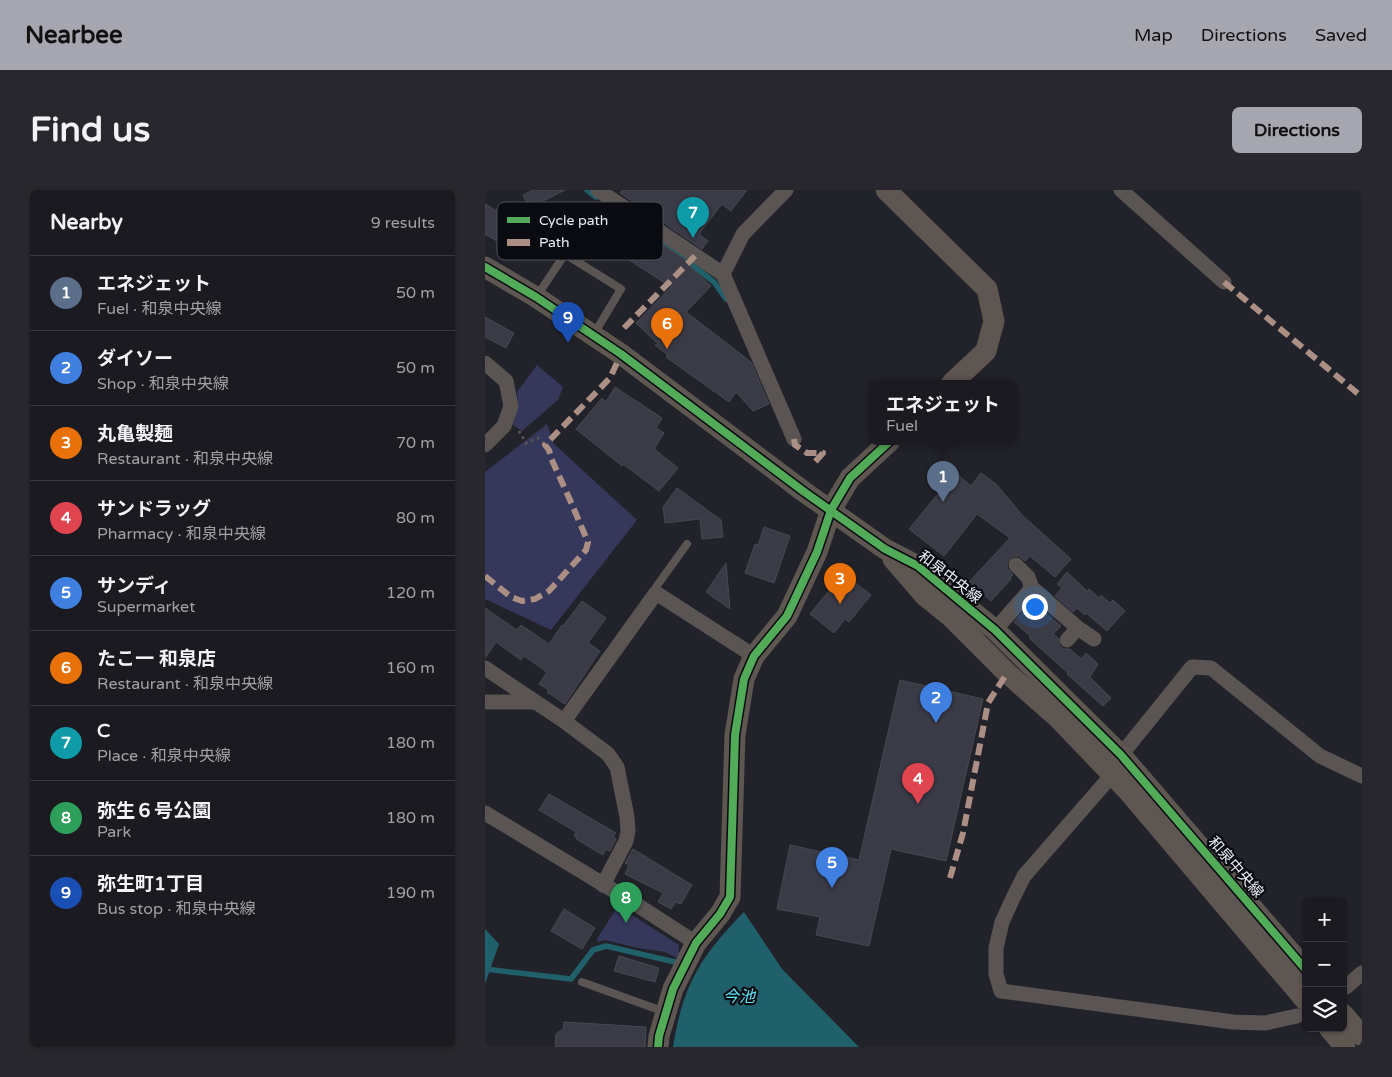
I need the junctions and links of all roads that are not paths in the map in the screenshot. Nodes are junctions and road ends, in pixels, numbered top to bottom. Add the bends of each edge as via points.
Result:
1 (598, 190) edge
2 (786, 190) edge
3 (887, 190) edge
4 (1121, 190) edge
5 (616, 202) edge
6 (663, 234) edge
7 (561, 260) edge
8 (575, 260) edge
9 (485, 267) edge
10 (723, 274) junction
11 (1224, 282) dead end
12 (536, 297) junction
13 (593, 335) junction
14 (485, 363) edge
15 (955, 380) edge
16 (794, 438) dead end
17 (485, 445) edge
18 (886, 445) edge
19 (831, 510) junction
20 (687, 544) dead end
21 (885, 549) junction
22 (1015, 565) dead end
23 (1032, 588) junction
24 (656, 593) junction
25 (1078, 628) junction
26 (995, 630) junction
27 (1094, 639) dead end
28 (1067, 640) dead end
29 (754, 656) junction
30 (485, 668) edge
31 (485, 702) edge
32 (533, 702) junction
33 (564, 722) junction
34 (1121, 755) junction
35 (1112, 775) junction
36 (1362, 776) edge
37 (485, 813) edge
38 (603, 885) junction
39 (696, 943) junction
40 (1302, 965) edge
41 (1362, 973) edge
42 (582, 982) dead end
43 (1347, 986) edge
44 (1302, 1008) edge
45 (665, 1012) junction
46 (1347, 1019) edge
47 (1332, 1032) edge
48 (1362, 1036) edge
49 (658, 1047) edge
50 (1345, 1047) edge

1 - 5 street
2 - 10 street via 743,234
3 - 15 street via 987,289 994,321 986,351
4 - 11 street
6 - 10 street
7 - 12 lane
8 - 13 lane via 621,289
9 - 12 street, 和泉中央線
10 - 16 street
12 - 13 street, 和泉中央線
13 - 19 street, 和泉中央線
14 - 17 street via 506,381 511,406 504,426
18 - 19 street via 850,478
19 - 21 street, 和泉中央線
19 - 29 street via 817,552 787,616
20 - 24 lane via 656,588
21 - 26 street, 和泉中央線 via 918,566
21 - 35 street, 和泉中央線 via 924,595 1058,718
22 - 23 street via 1028,577
23 - 25 street
23 - 26 street
24 - 29 street
24 - 33 street
25 - 27 street
25 - 28 street
26 - 34 street, 和泉中央線
29 - 39 street via 744,679 735,735 730,898
30 - 32 street
31 - 32 street
32 - 33 street
33 - 38 street via 608,754 617,767 629,831
34 - 36 street via 1191,667 1211,668 1320,756
34 - 40 street, 和泉中央線
35 - 44 street, 和泉中央線
35 - 44 street via 1024,876 1002,922 996,948 996,974 1001,991 1233,1022 1265,1023
37 - 38 street
38 - 39 street
39 - 45 street
41 - 43 street
42 - 45 lane
45 - 49 street
46 - 48 street
47 - 50 street

